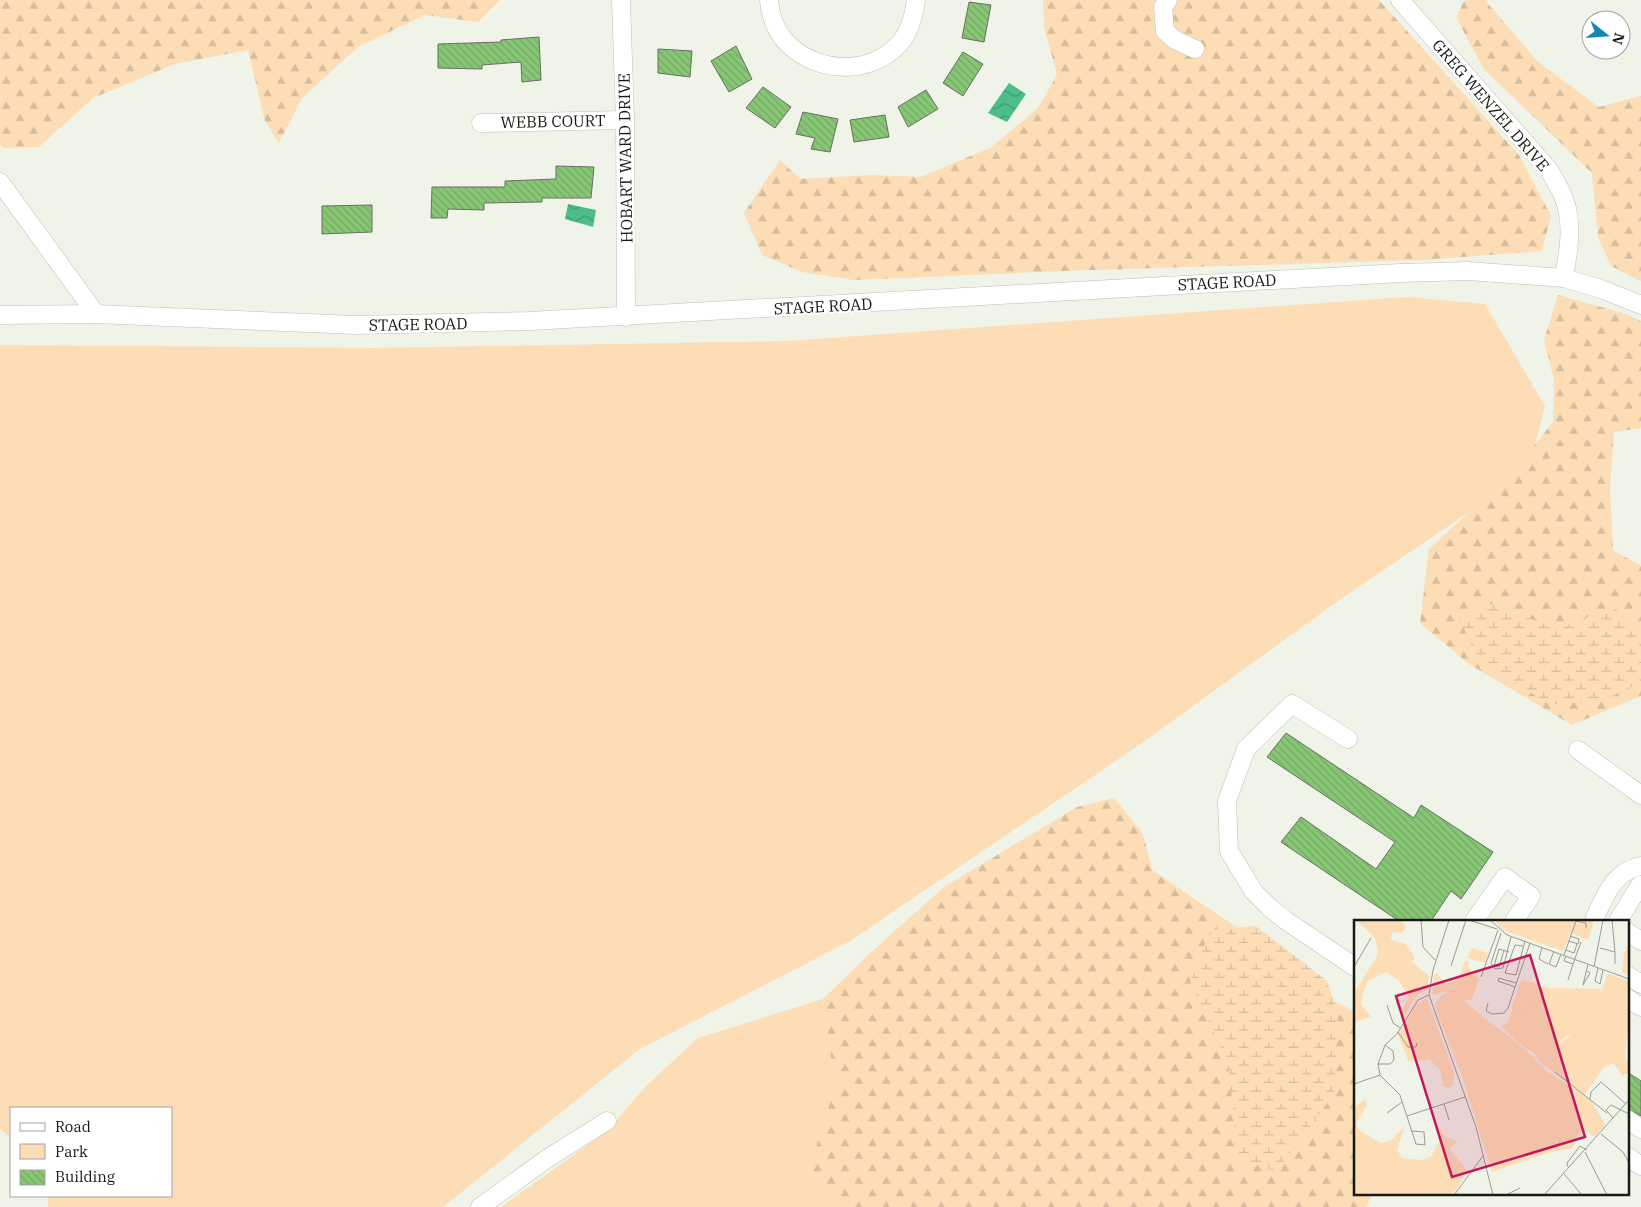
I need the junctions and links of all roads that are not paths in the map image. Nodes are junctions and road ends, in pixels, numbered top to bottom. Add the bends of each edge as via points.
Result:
1 (621, 0) edge
2 (769, 0) edge
3 (916, 0) edge
4 (1168, 0) edge
5 (1400, 0) edge
6 (1195, 49) dead end
7 (625, 120) junction
8 (481, 123) dead end
9 (0, 182) edge
10 (1564, 278) junction
11 (1641, 305) edge
12 (96, 314) junction
13 (0, 315) edge
14 (626, 317) junction
15 (1348, 739) dead end
16 (1578, 750) dead end
17 (1641, 795) edge
18 (1641, 866) edge
19 (1641, 886) edge
20 (1475, 920) edge
21 (1515, 920) edge
22 (1595, 920) edge
23 (1619, 920) edge
24 (1628, 933) edge
25 (1641, 941) edge
26 (1354, 966) edge
27 (1628, 975) edge
28 (1641, 984) edge
29 (1628, 999) edge
30 (1641, 1007) edge
31 (1628, 1120) edge
32 (607, 1121) dead end
33 (1641, 1129) edge
34 (1628, 1157) edge
35 (1641, 1166) edge
36 (480, 1207) edge

1 - 7 street, HOBART WARD DRIVE
2 - 3 street via 770,11 785,42 800,54 831,66 847,68 881,59 900,43 911,25
4 - 6 street via 1163,7 1165,31 1175,40
5 - 10 street, GREG WENZEL DRIVE via 1549,170 1569,215
7 - 8 street, WEBB COURT
7 - 14 street, HOBART WARD DRIVE
9 - 12 street
10 - 11 street, STAGE ROAD
10 - 14 street, STAGE ROAD via 1468,271 1401,273
12 - 13 street, STAGE ROAD
12 - 14 street, STAGE ROAD via 356,325
15 - 26 street via 1292,704 1246,749 1227,801 1229,851 1254,892 1284,920
16 - 17 street
18 - 22 street via 1630,868 1610,886
19 - 23 street
20 - 21 street via 1505,877 1531,896
24 - 25 street
27 - 28 street
29 - 30 street
31 - 33 street
32 - 36 street
34 - 35 street

